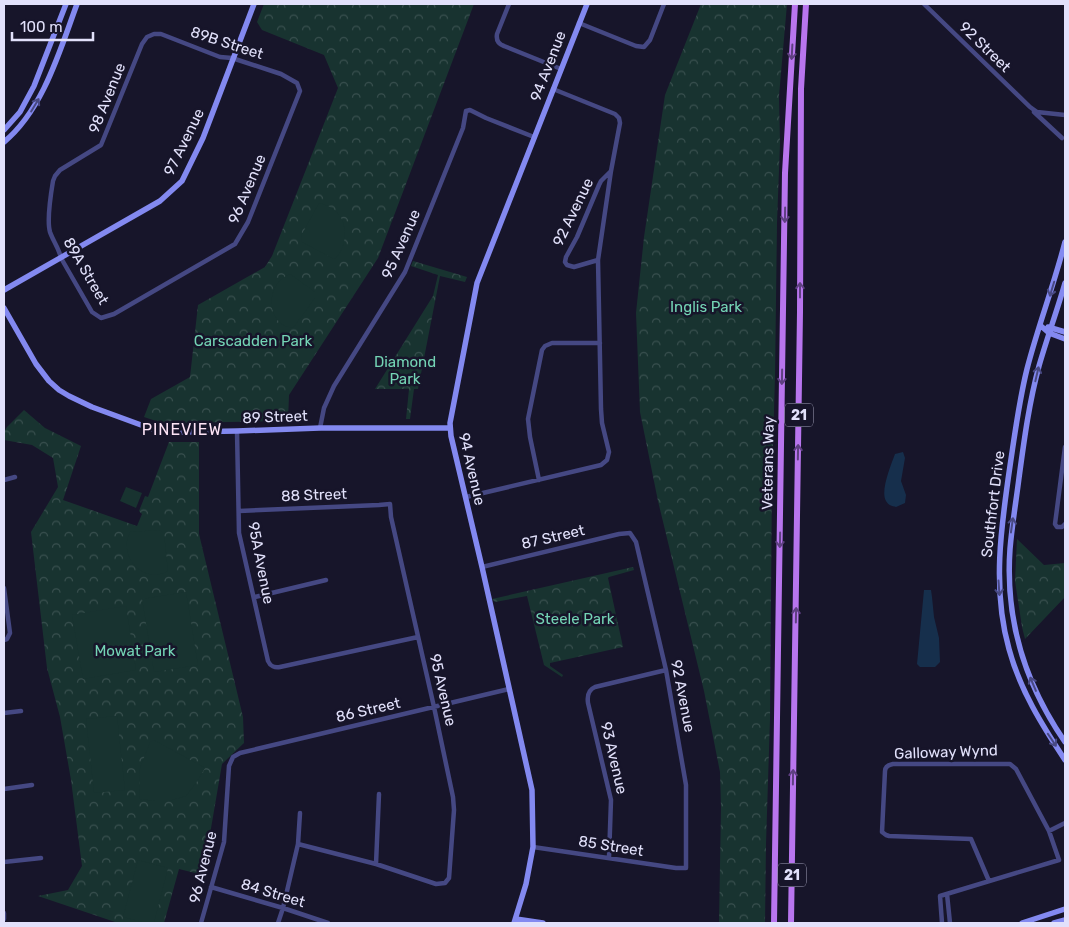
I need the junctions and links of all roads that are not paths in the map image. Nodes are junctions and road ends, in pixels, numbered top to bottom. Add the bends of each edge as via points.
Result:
1 (66, 4) edge
2 (77, 4) edge
3 (254, 4) edge
4 (509, 4) edge
5 (587, 4) edge
6 (664, 4) edge
7 (795, 4) edge
8 (806, 4) edge
9 (924, 4) edge
10 (579, 23) junction
11 (147, 37) joint
12 (232, 58) junction
13 (561, 68) junction
14 (297, 83) joint
15 (553, 90) junction
16 (1030, 107) junction
17 (1065, 115) edge
18 (4, 130) edge
19 (534, 137) junction
20 (1062, 138) dead end
21 (4, 142) edge
22 (612, 171) junction
23 (55, 176) joint
24 (1065, 242) edge
25 (61, 258) junction
26 (598, 260) junction
27 (1065, 283) edge
28 (4, 290) edge
29 (4, 308) edge
30 (101, 318) joint
31 (1040, 326) junction
32 (1050, 330) junction
33 (1065, 332) edge
34 (1065, 339) edge
35 (600, 343) junction
36 (320, 428) junction
37 (449, 428) junction
38 (237, 431) junction
39 (1065, 447) edge
40 (15, 477) dead end
41 (4, 480) edge
42 (539, 480) junction
43 (1061, 480) junction
44 (1065, 484) edge
45 (466, 497) junction
46 (390, 504) joint
47 (239, 511) junction
48 (1065, 524) edge
49 (630, 533) joint
50 (482, 567) junction
51 (326, 580) dead end
52 (4, 588) edge
53 (255, 596) junction
54 (418, 637) junction
55 (5, 639) edge
56 (666, 670) junction
57 (510, 689) junction
58 (434, 707) junction
59 (21, 711) dead end
60 (4, 713) edge
61 (1065, 742) edge
62 (233, 757) joint
63 (1065, 760) edge
64 (32, 785) dead end
65 (4, 788) edge
66 (379, 794) dead end
67 (300, 813) dead end
68 (1065, 823) edge
69 (1049, 831) junction
70 (298, 844) junction
71 (533, 847) junction
72 (41, 858) dead end
73 (608, 858) junction
74 (4, 862) edge
75 (376, 864) junction
76 (686, 868) joint
77 (989, 881) junction
78 (211, 888) junction
79 (947, 894) junction
80 (520, 903) junction
81 (774, 905) junction
82 (283, 908) junction
83 (1065, 909) edge
84 (4, 913) edge
85 (774, 914) junction
86 (4, 919) edge
87 (1065, 920) edge
88 (515, 921) edge
89 (531, 922) edge
90 (201, 923) edge
91 (278, 923) edge
92 (328, 923) edge
93 (543, 923) edge
94 (770, 923) edge
95 (774, 923) edge
96 (779, 923) edge
97 (791, 923) edge
98 (942, 923) edge
99 (950, 923) edge
100 (1022, 923) edge
101 (1054, 923) edge

1 - 18 street via 34,86 20,112
21 -> 2 street via 29,116 40,96
3 - 12 street, 97 Avenue
4 - 13 street via 498,42
5 - 10 street, 94 Avenue
6 - 10 street via 644,47
7 -> 81 main road, Veterans Way / 21 via 785,173
97 -> 8 main road, Veterans Way / 21 via 801,90
9 - 16 street, 92 Street
10 - 13 street, 94 Avenue
11 - 12 street, 89B Street via 161,34 220,57
11 - 23 street, 98 Avenue via 140,47 101,145
12 - 14 street, 89B Street via 281,74
12 - 25 street, 97 Avenue via 203,138 182,181 160,201
13 - 15 street, 94 Avenue
14 - 30 street, 96 Avenue via 300,91 248,222 235,244 114,314
15 - 19 street, 94 Avenue
15 - 22 street via 619,118
16 - 17 street, 92 Street via 1037,112
16 - 20 street, 92 Street
19 - 36 street, 95 Avenue via 470,110 465,112 463,128 405,272 334,386 324,408
19 - 37 street, 94 Avenue via 475,289
22 - 26 street, 92 Avenue
22 - 26 street, 92 Avenue via 598,184 565,260 567,265 574,267
23 - 25 street, 89A Street via 49,225
24 -> 31 street, Southfort Drive
25 - 28 street, 97 Avenue
25 - 30 street, 89A Street via 92,312
26 - 35 street, 92 Avenue
27 - 32 street, Southfort Drive
29 - 38 street, 89 Street via 36,364 54,385 69,396 152,429
31 - 32 street
31 -> 63 street, Southfort Drive via 1020,402 998,573 1003,622 1012,659 1035,714
32 - 33 street
32 - 34 street
61 -> 32 street, Southfort Drive via 1038,695 1019,648 1009,574 1011,532 1027,422
35 - 42 street, 92 Avenue via 607,460 601,465
35 - 42 street via 552,343 541,353 528,419
36 - 37 street, 89 Street
36 - 38 street, 89 Street
37 - 45 street, 94 Avenue
38 - 47 street, 95A Avenue
39 - 43 street
40 - 41 street
42 - 45 street
43 - 44 street
43 - 48 street via 1055,524 1062,527
45 - 50 street, 94 Avenue
46 - 47 street, 88 Street
46 - 54 street, 95 Avenue
47 - 53 street, 95A Avenue via 239,533
49 - 50 street, 87 Street
49 - 56 street, 92 Avenue via 636,542
50 - 57 street, 94 Avenue
51 - 53 street
52 - 55 street via 10,633
53 - 54 street, 95A Avenue via 272,667
54 - 58 street, 95 Avenue
56 - 73 street, 93 Avenue via 595,687 588,694 611,800
56 - 76 street, 92 Avenue via 686,785
57 - 58 street, 86 Street
57 - 71 street, 94 Avenue via 532,790
58 - 62 street, 86 Street
58 - 75 street, 95 Avenue via 454,797 449,878 436,884
59 - 60 street
62 - 78 street, 96 Avenue via 229,766 224,842
64 - 65 street
66 - 75 street
67 - 70 street
68 - 69 street
69 - 77 street, Galloway Wynd via 1059,860
69 - 77 street, Galloway Wynd via 1016,769 1010,764 892,764 885,768 882,832 889,836 971,839
70 - 75 street
70 - 82 street
71 - 73 street, 85 Street
71 - 80 street, 94 Avenue
72 - 74 street
73 - 76 street, 85 Street
77 - 79 street, Galloway Wynd
78 - 82 street, 84 Street
78 - 90 street, 96 Avenue
79 - 98 street, Galloway Wynd via 940,896
79 - 99 street
80 - 88 street, 94 Avenue
80 - 89 street
81 - 85 main road, Veterans Way / 21
81 - 96 main road
82 - 91 street
82 - 92 street, 84 Street
83 - 100 street
84 - 86 street
85 - 94 main road
85 - 95 main road, Veterans Way / 21
87 - 101 street
88 - 89 street
89 - 93 street

